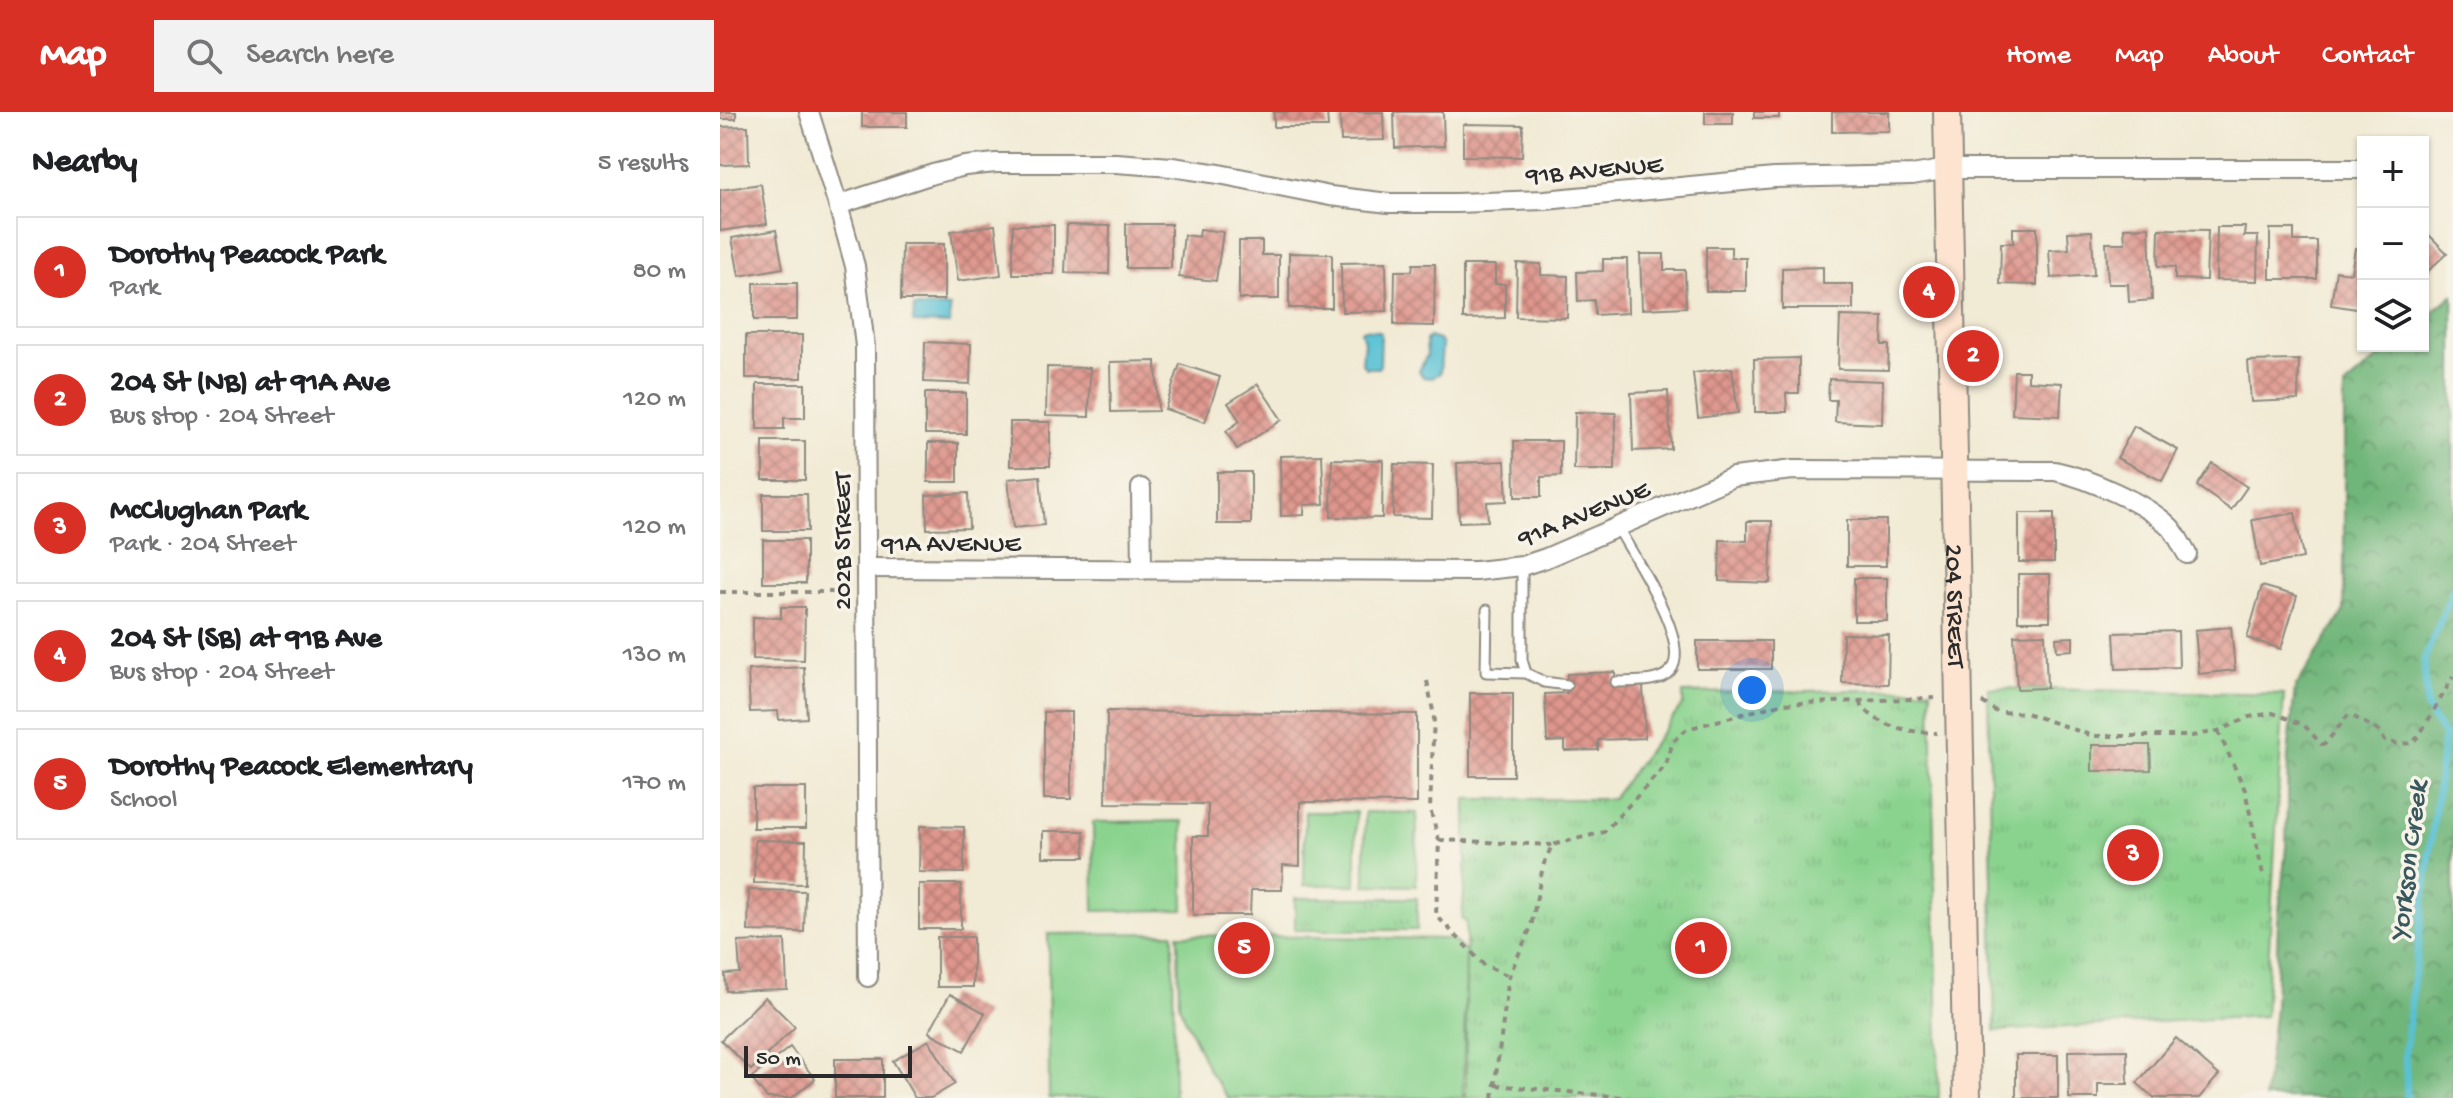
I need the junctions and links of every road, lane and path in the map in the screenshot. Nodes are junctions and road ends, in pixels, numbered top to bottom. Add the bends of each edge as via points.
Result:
1 (809, 112) edge
2 (1947, 112) edge
3 (1948, 169) junction
4 (2357, 169) edge
5 (838, 205) junction
6 (1954, 470) junction
7 (1141, 488) dead end
8 (1618, 528) junction
9 (2187, 554) dead end
10 (1522, 566) junction
11 (867, 568) junction
12 (1142, 570) junction
13 (720, 592) edge
14 (843, 592) dead end
15 (1487, 610) dead end
16 (1526, 673) junction
17 (2453, 677) edge
18 (1427, 681) dead end
19 (1616, 682) dead end
20 (1567, 685) dead end
21 (1974, 700) dead end
22 (1859, 701) junction
23 (1944, 701) dead end
24 (2218, 731) junction
25 (1939, 733) dead end
26 (1439, 840) junction
27 (1552, 845) junction
28 (2263, 875) dead end
29 (1509, 976) junction
30 (868, 977) dead end
31 (1496, 1085) junction
32 (1493, 1098) edge
33 (1631, 1098) edge
34 (1967, 1098) edge

1 - 5 street, 202B STREET
2 - 3 street, 204 STREET
3 - 4 street, 91B AVENUE
3 - 5 street, 91B AVENUE via 1912,175 1774,178 1545,200 1389,203 1172,167 996,163 933,174
3 - 6 street, 204 STREET
5 - 11 street, 202B STREET via 855,266 865,346
6 - 8 street, 91A AVENUE via 1793,470 1733,477
6 - 9 street, 91A AVENUE via 2080,476 2170,527
6 - 34 street, 204 STREET
7 - 12 street
8 - 10 street, 91A AVENUE
8 - 19 lane via 1673,631 1675,660 1669,672 1650,680
10 - 12 street, 91A AVENUE via 1476,571
10 - 16 lane
11 - 12 street, 91A AVENUE
11 - 30 street, 202B STREET
13 - 14 path
15 - 16 lane via 1486,672
16 - 20 lane
17 - 24 path via 2412,743 2385,741 2379,731 2349,714 2325,744 2304,725 2273,713
18 - 26 path via 1434,716 1430,809
21 - 24 path via 1997,712 2026,713 2093,736
22 - 23 path
22 - 25 path via 1898,728
22 - 27 path via 1780,704 1687,729 1673,741 1666,765 1604,832
24 - 28 path via 2245,790
26 - 27 path
26 - 29 path via 1436,915 1484,965
27 - 29 path via 1531,927
29 - 31 path
31 - 32 path
31 - 33 path

